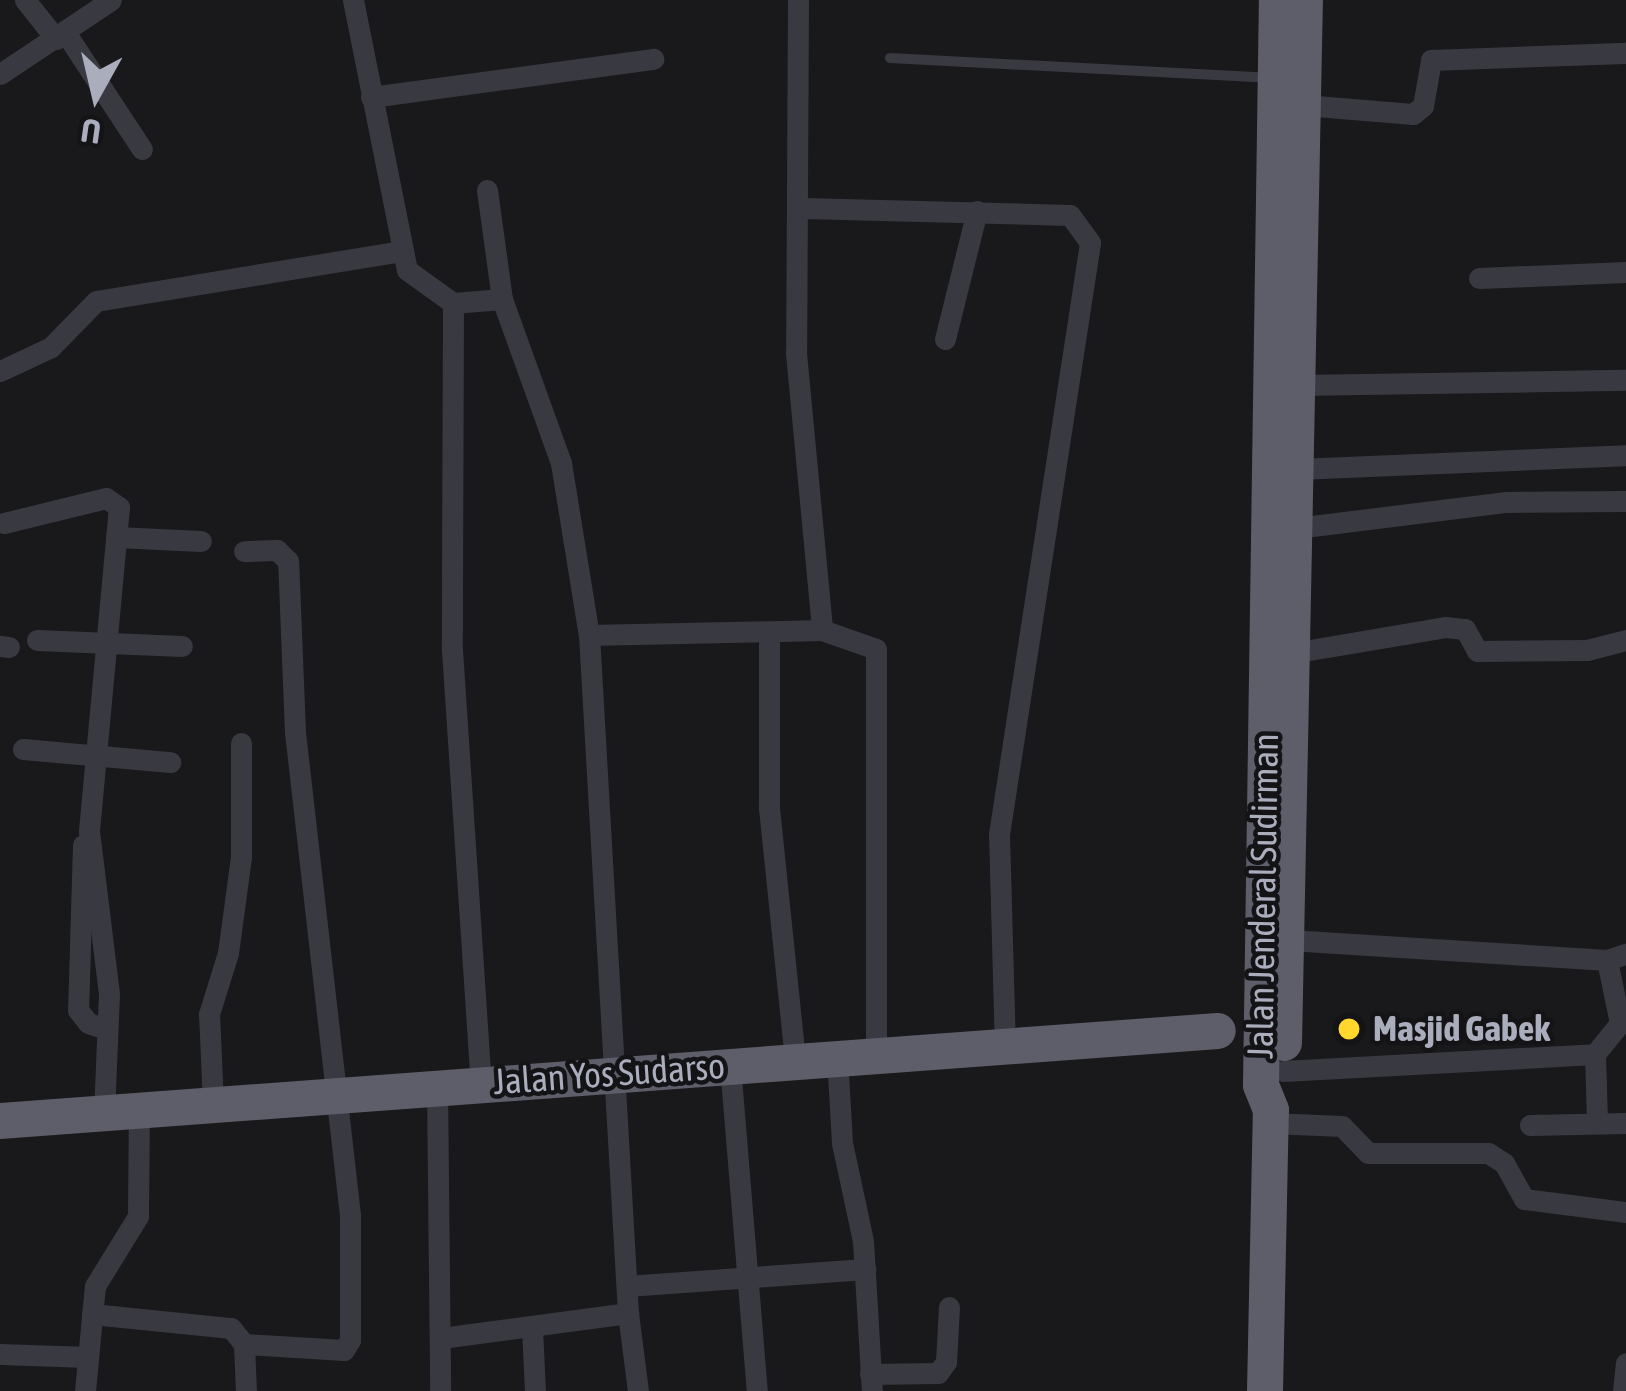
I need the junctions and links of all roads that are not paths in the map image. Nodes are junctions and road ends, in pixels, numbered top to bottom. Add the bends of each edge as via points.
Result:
1 (25, 0) edge
2 (111, 0) edge
3 (353, 0) edge
4 (798, 0) edge
5 (1277, 0) edge
6 (1305, 0) edge
7 (61, 35) junction
8 (1626, 53) edge
9 (890, 58) dead end
10 (653, 59) dead end
11 (0, 74) edge
12 (1277, 79) junction
13 (371, 97) junction
14 (1304, 105) junction
15 (142, 148) dead end
16 (487, 190) dead end
17 (803, 208) junction
18 (977, 212) junction
19 (1287, 221) junction
20 (401, 250) junction
21 (1626, 272) edge
22 (1479, 278) dead end
23 (502, 298) junction
24 (454, 303) junction
25 (945, 339) dead end
26 (0, 370) edge
27 (1626, 380) edge
28 (1298, 385) junction
29 (1626, 455) edge
30 (1297, 469) junction
31 (1626, 501) edge
32 (4, 523) dead end
33 (1296, 528) junction
34 (116, 537) junction
35 (201, 541) dead end
36 (244, 551) dead end
37 (822, 630) junction
38 (589, 634) junction
39 (770, 636) junction
40 (37, 640) dead end
41 (1626, 640) edge
42 (109, 641) junction
43 (182, 646) dead end
44 (1292, 653) junction
45 (241, 742) dead end
46 (23, 749) dead end
47 (94, 755) junction
48 (170, 762) dead end
49 (88, 831) junction
50 (1289, 940) junction
51 (1617, 957) edge
52 (107, 1029) junction
53 (1218, 1030) dead end
54 (1005, 1043) junction
55 (876, 1054) junction
56 (1595, 1054) junction
57 (837, 1056) junction
58 (795, 1058) junction
59 (730, 1065) junction
60 (1283, 1071) junction
61 (616, 1075) junction
62 (481, 1084) junction
63 (436, 1086) junction
64 (339, 1095) junction
65 (213, 1105) junction
66 (122, 1111) junction
67 (1271, 1116) junction
68 (0, 1121) edge
69 (1598, 1123) junction
70 (1626, 1123) edge
71 (1530, 1124) dead end
72 (1626, 1212) edge
73 (865, 1269) junction
74 (745, 1280) junction
75 (627, 1286) junction
76 (949, 1307) dead end
77 (628, 1313) junction
78 (92, 1315) junction
79 (532, 1328) junction
80 (441, 1338) junction
81 (244, 1344) junction
82 (0, 1354) edge
83 (88, 1357) junction
84 (1626, 1363) edge
85 (871, 1383) edge
86 (86, 1391) edge
87 (246, 1391) edge
88 (440, 1391) edge
89 (536, 1391) edge
90 (638, 1391) edge
91 (758, 1391) edge
92 (1265, 1391) edge
93 (1622, 1391) edge

1 - 7 street
2 - 7 street
3 - 13 street
4 - 17 street
5 - 12 highway, Jalan Jenderal Sudirman
6 - 14 highway, Jalan Jenderal Sudirman
7 - 11 street
7 - 15 street
8 - 14 street via 1431,60 1423,106 1413,114
9 - 12 lane
10 - 13 street
12 - 19 highway, Jalan Jenderal Sudirman
13 - 20 street
14 - 19 highway, Jalan Jenderal Sudirman
16 - 23 street
17 - 18 street
17 - 37 street via 796,353
18 - 25 street
18 - 54 street via 1070,214 1090,243 999,834
19 - 28 highway, Jalan Jenderal Sudirman
19 - 67 highway, Jalan Jenderal Sudirman via 1261,1085
20 - 24 street via 422,288
20 - 26 street via 96,301 52,347
21 - 22 street
23 - 24 street
23 - 38 street via 561,463
24 - 62 street via 452,650
27 - 28 street
28 - 30 highway, Jalan Jenderal Sudirman
29 - 30 street
30 - 33 highway, Jalan Jenderal Sudirman
31 - 33 street via 1506,502
32 - 34 street via 106,498 118,507
33 - 44 highway, Jalan Jenderal Sudirman
34 - 35 street
34 - 42 street
36 - 64 street via 277,550 288,561 295,732
37 - 39 street
37 - 55 street via 878,652
38 - 39 street
38 - 61 street
39 - 58 street via 770,808
40 - 42 street
41 - 44 street via 1587,650 1477,651 1465,628 1445,627
42 - 43 street
42 - 47 street
44 - 50 highway, Jalan Jenderal Sudirman
45 - 65 street via 241,857 228,953 209,1014
46 - 47 street
47 - 48 street
47 - 49 street
49 - 52 street
49 - 52 street via 79,862 78,1010 88,1024
50 - 51 street
50 - 60 highway, Jalan Jenderal Sudirman
51 - 56 street via 1620,1023
52 - 66 street
53 - 54 highway, Jalan Yos Sudarso
54 - 55 highway, Jalan Yos Sudarso
55 - 57 highway, Jalan Yos Sudarso
56 - 60 street
56 - 69 street
57 - 58 highway, Jalan Yos Sudarso
57 - 73 street via 842,1143
58 - 59 highway, Jalan Yos Sudarso
59 - 61 highway, Jalan Yos Sudarso
59 - 74 street
60 - 67 highway, Jalan Jenderal Sudirman
61 - 62 highway, Jalan Yos Sudarso
61 - 75 street
62 - 63 highway, Jalan Yos Sudarso
63 - 64 highway, Jalan Yos Sudarso
63 - 80 street
64 - 65 highway, Jalan Yos Sudarso
64 - 81 street via 350,1215 348,1346
65 - 66 highway, Jalan Yos Sudarso
66 - 68 highway, Jalan Yos Sudarso
66 - 78 street via 138,1216 99,1273
67 - 72 street via 1342,1126 1368,1153 1488,1153 1504,1163 1524,1199
67 - 92 highway
69 - 70 street
69 - 71 street
73 - 74 street
73 - 85 street
74 - 75 street
74 - 91 street
75 - 77 street
76 - 85 street via 946,1362 938,1373
77 - 79 street
77 - 90 street
78 - 81 street via 218,1325
78 - 83 street
79 - 80 street
79 - 89 street
80 - 88 street
81 - 87 street
82 - 83 street
83 - 86 street
84 - 93 street

